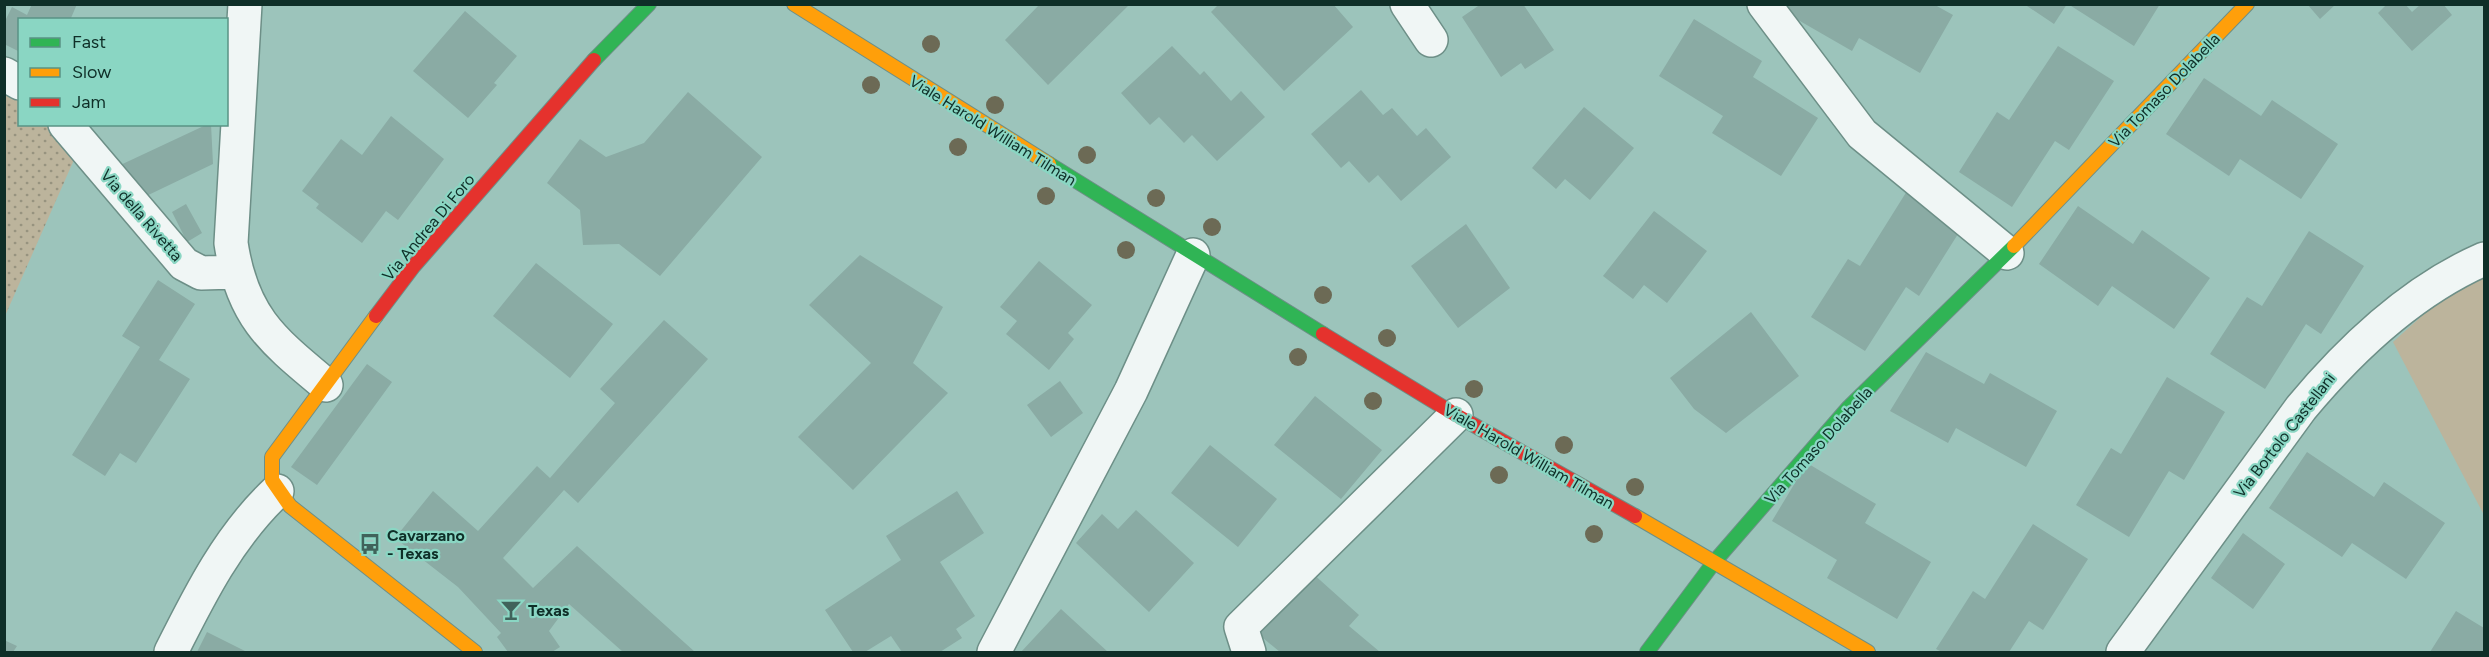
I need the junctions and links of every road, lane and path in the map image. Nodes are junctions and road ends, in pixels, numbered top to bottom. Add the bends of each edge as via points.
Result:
1 (245, 4) edge
2 (649, 4) edge
3 (794, 4) edge
4 (1407, 4) edge
5 (1764, 4) edge
6 (2247, 4) edge
7 (1431, 40) dead end
8 (4, 74) edge
9 (18, 82) edge
10 (67, 126) edge
11 (2007, 253) junction
12 (1193, 255) junction
13 (2484, 260) edge
14 (235, 272) junction
15 (326, 386) junction
16 (1456, 415) junction
17 (277, 491) junction
18 (1715, 561) junction
19 (171, 652) edge
20 (475, 652) edge
21 (994, 652) edge
22 (1249, 652) edge
23 (1647, 652) edge
24 (1868, 652) edge
25 (2123, 652) edge

1 - 14 street via 231,243
2 - 15 street, Via Andrea Di Foro via 579,75 413,267
3 - 12 street, Viale Harold William Tilman
4 - 7 street
5 - 11 street via 1862,134
6 - 11 street, Via Tomaso Dolabella
8 - 9 street
10 - 14 street, Via della Rivetta via 184,264 201,273
11 - 18 street, Via Tomaso Dolabella via 1848,408
12 - 16 street, Viale Harold William Tilman
12 - 21 street via 1131,391
13 - 25 street, Via Bortolo Castellani via 2411,302 2374,330 2329,375
14 - 15 street via 257,320 274,342
15 - 17 street, Via Andrea Di Foro via 272,457 272,480
16 - 18 street, Viale Harold William Tilman
16 - 22 street via 1242,627
17 - 19 street via 238,534 202,589
17 - 20 street via 290,506
18 - 23 street, Via Tomaso Dolabella
18 - 24 street, Viale Harold William Tilman

